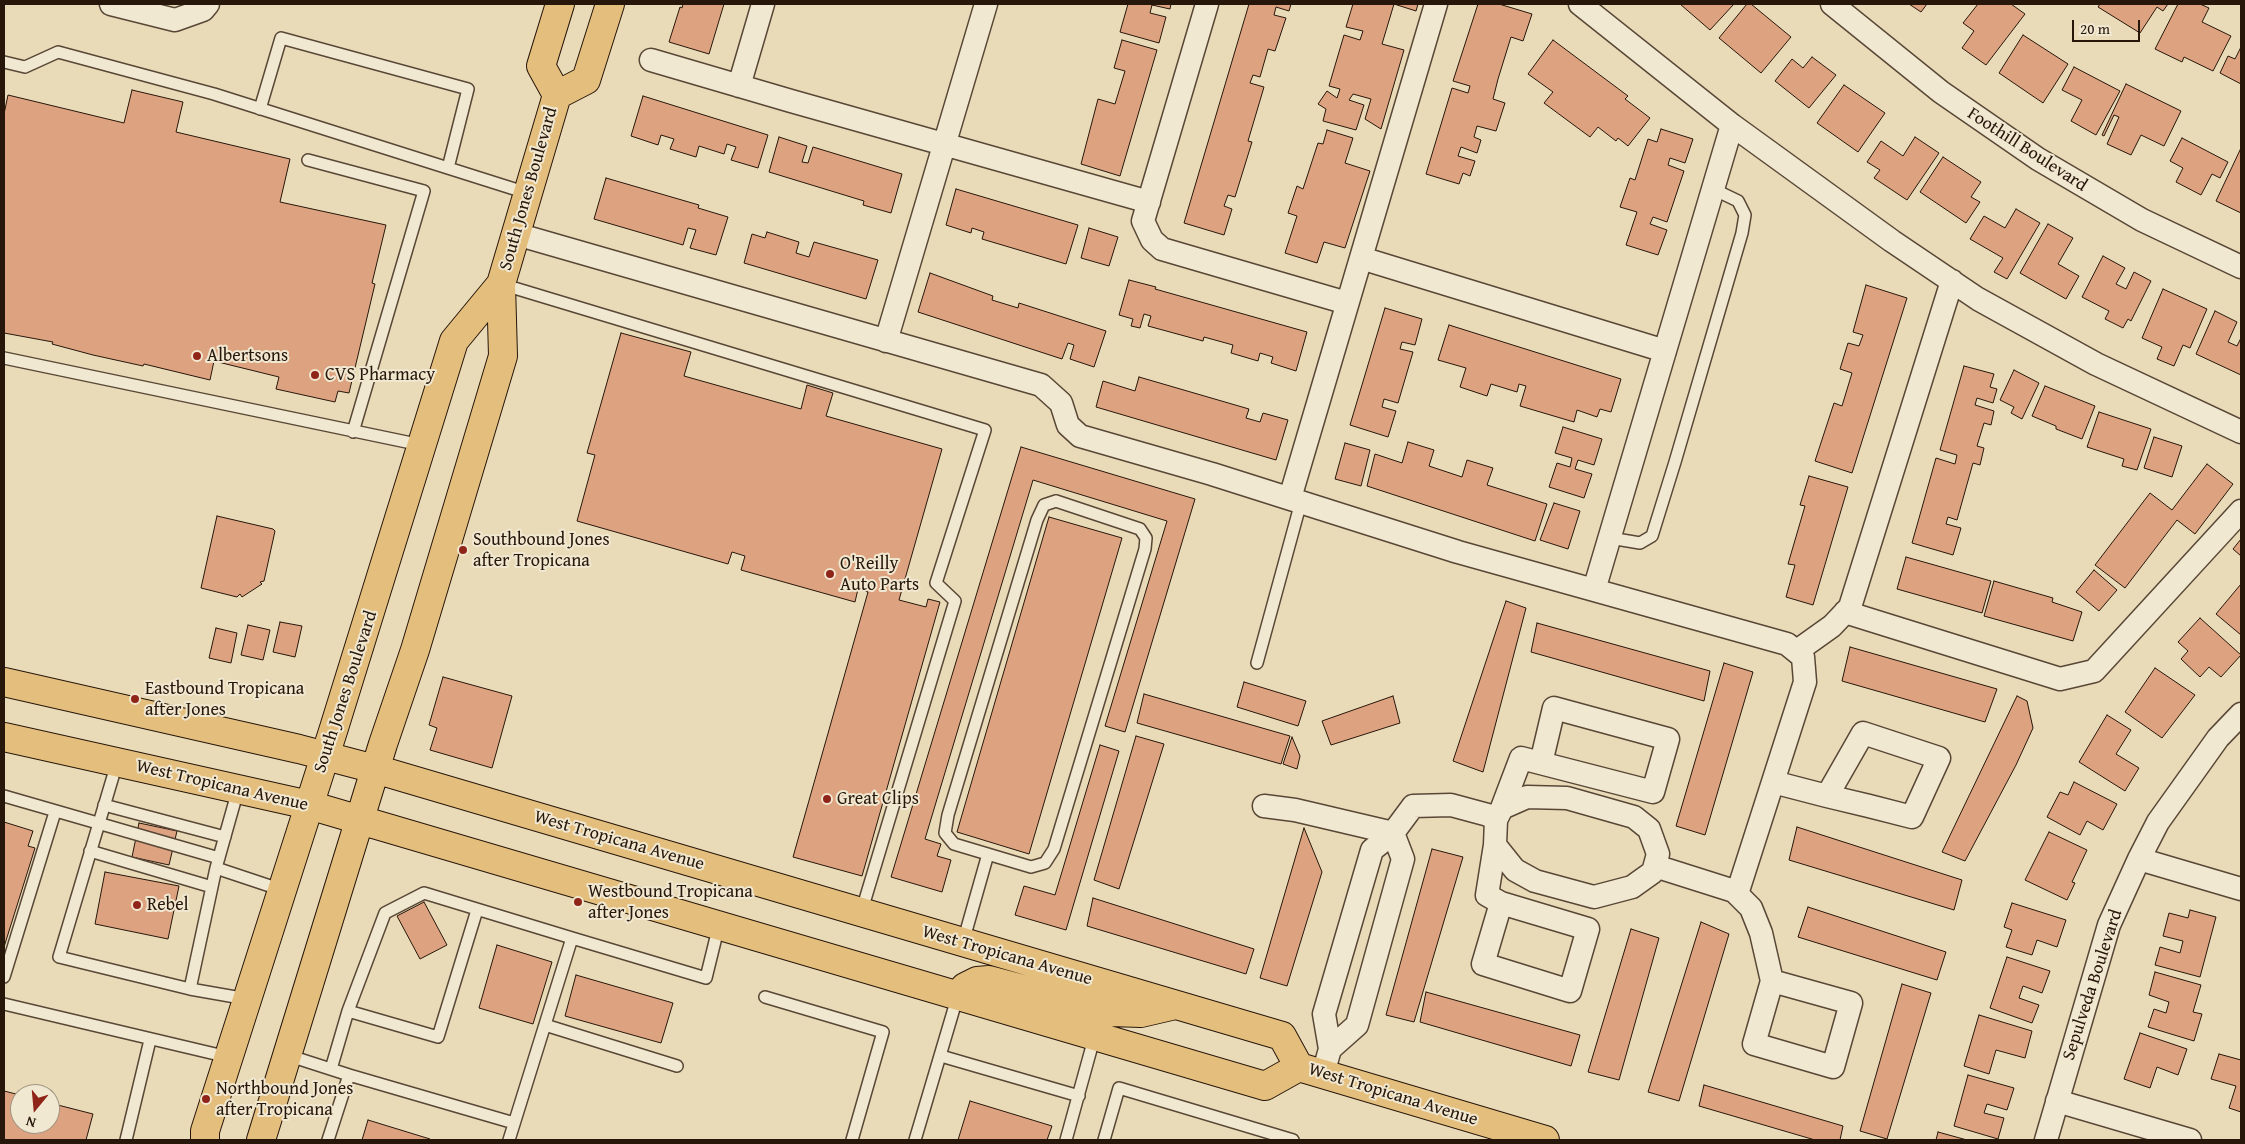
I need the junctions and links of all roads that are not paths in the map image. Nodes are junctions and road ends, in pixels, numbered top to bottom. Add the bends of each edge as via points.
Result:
1 (111, 4) edge
2 (208, 4) edge
3 (560, 4) edge
4 (610, 4) edge
5 (763, 4) edge
6 (986, 4) edge
7 (1207, 4) edge
8 (1436, 4) edge
9 (1580, 4) edge
10 (1832, 4) edge
11 (652, 60) dead end
12 (4, 62) edge
13 (739, 86) junction
14 (556, 95) junction
15 (260, 109) junction
16 (1732, 125) junction
17 (945, 145) junction
18 (308, 160) dead end
19 (448, 168) junction
20 (1713, 189) junction
21 (527, 193) junction
22 (1149, 202) junction
23 (516, 234) junction
24 (1361, 258) junction
25 (2241, 268) edge
26 (1952, 281) junction
27 (501, 284) junction
28 (1347, 303) junction
29 (886, 341) junction
30 (1665, 351) junction
31 (4, 358) edge
32 (353, 432) junction
33 (2241, 432) edge
34 (422, 445) junction
35 (1296, 500) junction
36 (2241, 511) edge
37 (1610, 538) junction
38 (1594, 590) junction
39 (1845, 612) junction
40 (1796, 651) junction
41 (1257, 663) dead end
42 (4, 682) edge
43 (2241, 714) edge
44 (4, 737) edge
45 (326, 756) junction
46 (117, 762) junction
47 (1541, 763) junction
48 (376, 769) junction
49 (1773, 782) junction
50 (238, 790) junction
51 (4, 796) edge
52 (1827, 796) junction
53 (104, 805) junction
54 (310, 805) junction
55 (1264, 806) dead end
56 (55, 812) junction
57 (1499, 814) junction
58 (360, 820) junction
59 (98, 824) junction
60 (1393, 833) junction
61 (225, 837) junction
62 (1495, 845) junction
63 (90, 851) junction
64 (988, 854) junction
65 (2138, 859) junction
66 (218, 863) junction
67 (1654, 866) junction
68 (212, 887) junction
69 (2241, 889) edge
70 (282, 890) junction
71 (1737, 894) junction
72 (1501, 903) junction
73 (476, 910) junction
74 (862, 912) junction
75 (719, 925) junction
76 (572, 938) junction
77 (963, 942) junction
78 (4, 977) edge
79 (1772, 981) junction
80 (190, 989) junction
81 (958, 995) junction
82 (765, 997) dead end
83 (247, 999) junction
84 (4, 1004) edge
85 (1175, 1005) junction
86 (348, 1011) junction
87 (545, 1025) junction
88 (1095, 1035) junction
89 (150, 1040) junction
90 (287, 1055) junction
91 (941, 1056) junction
92 (228, 1057) junction
93 (1317, 1063) junction
94 (677, 1066) dead end
95 (331, 1069) junction
96 (349, 1075) junction
97 (1079, 1096) junction
98 (2057, 1101) junction
99 (514, 1123) junction
100 (126, 1140) edge
101 (205, 1140) edge
102 (261, 1140) edge
103 (328, 1140) edge
104 (509, 1140) edge
105 (852, 1140) edge
106 (915, 1140) edge
107 (1066, 1140) edge
108 (1104, 1140) edge
109 (1293, 1140) edge
110 (1545, 1140) edge
111 (2046, 1140) edge
112 (2190, 1140) edge

1 - 2 street via 175,20 203,10
3 - 14 main road, South Jones Boulevard via 541,66
4 - 14 main road, South Jones Boulevard via 586,80
5 - 13 street
6 - 17 street
7 - 22 street
8 - 24 street
9 - 16 street
10 - 25 street, Foothill Boulevard via 1941,92 2038,159 2142,220
11 - 13 street
12 - 15 lane via 25,67 58,52
13 - 17 street
14 - 21 main road, South Jones Boulevard
15 - 19 lane
15 - 19 lane via 281,38 468,89
16 - 20 street
16 - 26 street
17 - 22 street
17 - 29 street
18 - 32 lane via 424,191
19 - 21 lane
20 - 30 street
20 - 37 lane via 1738,201 1744,215 1742,233 1675,462 1652,536 1640,543
21 - 23 main road, South Jones Boulevard
22 - 28 street via 1143,221 1152,240 1162,249
23 - 27 main road, South Jones Boulevard
23 - 29 street
24 - 28 street
24 - 30 street
26 - 33 street via 1978,299 2096,364
26 - 39 street via 1856,591
27 - 34 main road, South Jones Boulevard via 454,341
27 - 48 main road, South Jones Boulevard via 503,356
27 - 74 lane via 985,430 936,583 955,601
28 - 35 street
29 - 35 street via 1041,385 1061,403 1068,425 1080,436
30 - 37 street
31 - 32 lane
32 - 34 lane
34 - 45 main road, South Jones Boulevard
35 - 38 street via 1458,552
35 - 41 lane
36 - 39 street via 2094,670 2086,673 2060,679
37 - 38 street
38 - 40 street via 1787,644
39 - 40 street via 1832,626
40 - 49 street via 1803,657 1805,682
42 - 45 main road, West Tropicana Avenue
43 - 65 street, Sepulveda Boulevard via 2218,738 2158,822
44 - 46 main road, West Tropicana Avenue
45 - 48 main road, West Tropicana Avenue
45 - 54 main road, South Jones Boulevard
46 - 50 main road, West Tropicana Avenue
46 - 53 lane
47 - 47 street via 1653,792 1668,739 1554,708
47 - 57 street via 1521,758
48 - 58 main road, South Jones Boulevard
48 - 74 main road, West Tropicana Avenue
49 - 52 street
49 - 71 street
50 - 54 main road, West Tropicana Avenue
50 - 61 lane
51 - 56 lane
52 - 52 street via 1912,817 1939,758 1863,733
53 - 59 lane
53 - 61 lane
54 - 58 main road, West Tropicana Avenue
54 - 70 main road, South Jones Boulevard
55 - 60 street
56 - 59 lane
56 - 78 lane
57 - 60 street via 1488,815 1451,805 1413,806
57 - 62 street
57 - 67 street via 1527,797 1567,798 1634,817 1648,829 1658,854
58 - 75 main road, West Tropicana Avenue
58 - 90 main road, South Jones Boulevard
59 - 63 lane
59 - 66 lane
60 - 93 street via 1372,850 1366,868 1324,1014
60 - 93 street via 1403,859 1357,1024
61 - 66 lane
62 - 67 street via 1515,870 1535,881 1594,897 1632,887 1653,872
62 - 72 street via 1488,895
63 - 68 lane
63 - 80 lane via 59,957
64 - 64 lane via 1031,867 1045,863 1054,849 1145,549 1146,538 1140,529 1056,501 1044,505 1037,520 948,815 945,833 954,844
64 - 77 lane
65 - 69 street
65 - 98 street, Sepulveda Boulevard via 2109,925
66 - 68 lane
66 - 70 lane
67 - 71 street
68 - 80 lane
70 - 83 main road, South Jones Boulevard
71 - 79 street via 1751,908 1761,933
72 - 72 street via 1588,929 1570,990 1483,964
73 - 76 lane
73 - 86 lane via 424,893 385,914
73 - 86 lane via 438,1037
74 - 77 main road, West Tropicana Avenue
75 - 76 lane via 706,978
75 - 81 main road, West Tropicana Avenue
76 - 87 lane
77 - 85 main road, West Tropicana Avenue
79 - 79 street via 1851,1003 1833,1067 1754,1044
80 - 83 lane
81 - 85 main road via 977,981 989,980 1110,1012 1141,1013
81 - 88 main road, West Tropicana Avenue
81 - 91 lane
82 - 105 lane via 883,1032
83 - 92 main road, South Jones Boulevard
84 - 89 lane
85 - 93 main road, West Tropicana Avenue via 1282,1036
86 - 95 lane
87 - 94 lane
87 - 99 lane
88 - 93 main road, West Tropicana Avenue via 1265,1086
88 - 97 lane
89 - 92 lane
89 - 100 lane
90 - 95 lane
90 - 102 main road, South Jones Boulevard
91 - 97 lane
91 - 106 lane
92 - 101 main road, South Jones Boulevard
93 - 110 main road, West Tropicana Avenue
95 - 96 lane
96 - 99 lane
96 - 103 lane
97 - 107 lane
98 - 111 street, Sepulveda Boulevard
98 - 112 street
99 - 104 lane
108 - 109 lane via 1119,1088

